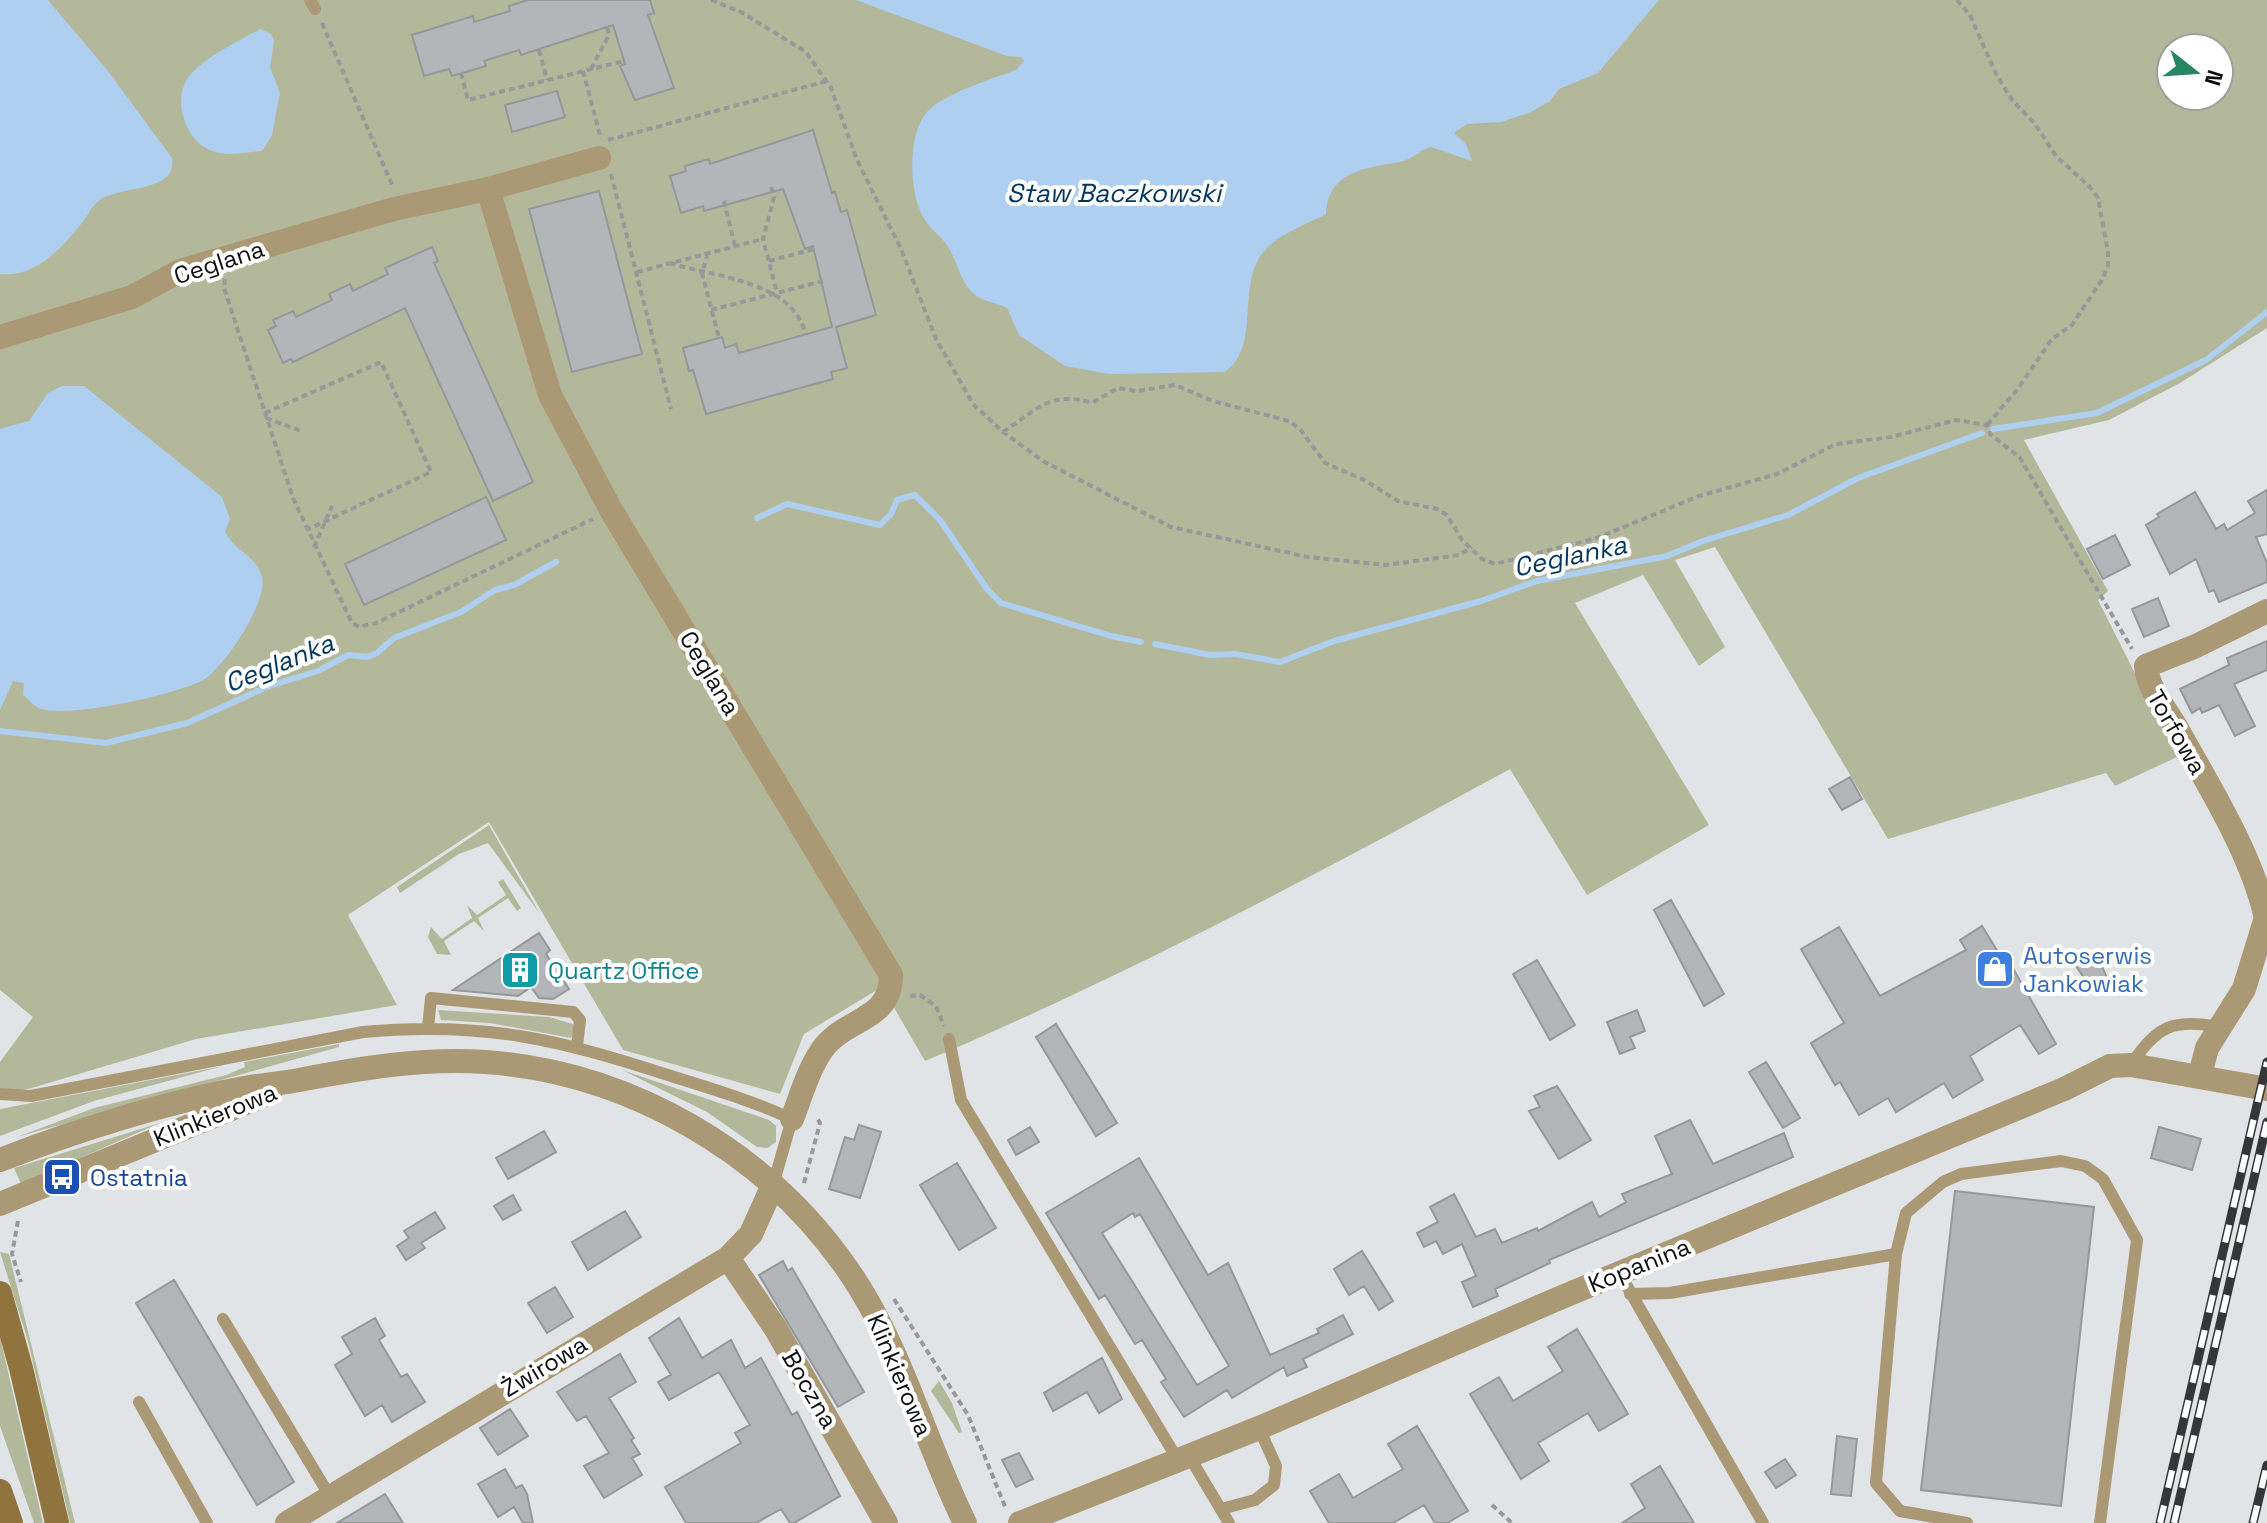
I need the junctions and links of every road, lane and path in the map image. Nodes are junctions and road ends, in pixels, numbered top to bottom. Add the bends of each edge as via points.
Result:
1 (711, 0) edge
2 (1957, 0) edge
3 (312, 4) edge
4 (607, 27) dead end
5 (539, 50) dead end
6 (624, 61) dead end
7 (591, 69) junction
8 (583, 71) junction
9 (461, 73) dead end
10 (547, 80) junction
11 (827, 81) junction
12 (604, 164) joint
13 (771, 187) dead end
14 (488, 189) junction
15 (724, 201) dead end
16 (394, 209) junction
17 (763, 239) junction
18 (735, 246) junction
19 (814, 249) dead end
20 (708, 253) junction
21 (769, 261) junction
22 (670, 263) junction
23 (637, 272) junction
24 (227, 273) dead end
25 (702, 273) junction
26 (823, 281) dead end
27 (777, 293) junction
28 (711, 310) junction
29 (806, 335) dead end
30 (0, 337) edge
31 (719, 338) dead end
32 (671, 409) dead end
33 (265, 416) junction
34 (1987, 425) junction
35 (301, 431) dead end
36 (1003, 432) junction
37 (332, 506) dead end
38 (611, 510) junction
39 (327, 520) junction
40 (306, 530) junction
41 (314, 547) junction
42 (1472, 547) junction
43 (2267, 611) edge
44 (2146, 666) junction
45 (2266, 916) edge
46 (891, 993) junction
47 (2219, 1027) junction
48 (428, 1028) junction
49 (949, 1039) joint
50 (577, 1046) junction
51 (2131, 1065) junction
52 (2200, 1075) junction
53 (298, 1081) junction
54 (2267, 1089) edge
55 (0, 1094) edge
56 (802, 1114) junction
57 (0, 1160) edge
58 (804, 1183) dead end
59 (773, 1185) junction
60 (0, 1204) edge
61 (1896, 1254) junction
62 (728, 1258) junction
63 (1625, 1284) junction
64 (0, 1293) edge
65 (223, 1319) dead end
66 (139, 1402) dead end
67 (968, 1415) dead end
68 (1259, 1428) junction
69 (1183, 1458) junction
70 (0, 1491) edge
71 (331, 1498) junction
72 (1492, 1505) dead end
73 (1221, 1509) junction
74 (1014, 1518) edge
75 (11, 1523) edge
76 (57, 1523) edge
77 (207, 1523) edge
78 (287, 1523) edge
79 (886, 1523) edge
80 (965, 1523) edge
81 (1229, 1523) edge
82 (1512, 1523) edge
83 (1763, 1523) edge
84 (1959, 1523) edge
85 (1967, 1523) edge
86 (2100, 1523) edge

1 - 11 path via 806,52
2 - 34 path via 1970,15 2012,100 2098,198 2108,252 2103,278 2072,325 2052,339
3 - 16 path via 391,180
4 - 7 path via 609,35
5 - 10 path
6 - 7 path
7 - 8 path
8 - 10 path
8 - 11 path via 602,142
9 - 10 path via 468,100
11 - 36 path via 936,339 973,404
12 - 14 street, Ceglana
12 - 23 path
13 - 17 path via 774,197
14 - 16 street, Ceglana
14 - 38 street, Ceglana via 550,395
15 - 18 path
16 - 30 street, Ceglana via 180,271 132,297
17 - 18 path
17 - 21 path
18 - 20 path
19 - 21 path
20 - 22 path
20 - 25 path
21 - 27 path
22 - 23 path
22 - 25 path
23 - 32 path
24 - 33 path via 224,288
25 - 27 path
25 - 28 path
26 - 27 path
27 - 28 path
27 - 29 path via 802,318
28 - 31 path
33 - 35 path
33 - 39 path via 381,362 431,472
33 - 40 path
34 - 42 path via 1956,420 1836,444 1777,474 1699,496 1597,538 1511,562 1495,564
34 - 44 path via 1990,434 2020,458 2136,658
36 - 42 path via 1043,461 1171,527 1308,557 1386,565 1459,555
36 - 42 path via 1054,398 1092,403 1118,388 1175,385 1289,421 1325,463 1398,501 1437,509
37 - 39 path
38 - 41 path via 368,626 359,627 347,617
38 - 46 street, Ceglana via 877,950 891,975
39 - 40 path
39 - 41 path
40 - 41 path
43 - 44 street, Torfowa
44 - 45 street, Torfowa via 2147,680 2178,729 2255,881
45 - 47 street via 2244,989
46 - 49 path via 920,995 936,1006
46 - 56 street via 879,1010 824,1047 807,1076
47 - 51 lane via 2192,1022 2156,1032
47 - 52 street
48 - 50 lane via 499,1031
48 - 50 lane via 431,998 573,1012 580,1020
48 - 55 lane via 325,1038 31,1096
49 - 69 lane via 961,1100
50 - 56 lane
51 - 52 street, Kopanina
51 - 63 street, Kopanina via 2110,1066
52 - 54 street, Kopanina
53 - 57 street, Klinkierowa via 209,1096
53 - 59 street, Klinkierowa via 416,1062 486,1062 559,1074 666,1112
53 - 60 street, Klinkierowa
56 - 58 path via 820,1123
56 - 59 lane
59 - 62 street, Żwirowa via 751,1234
59 - 80 street, Klinkierowa via 825,1239 870,1304
61 - 63 lane via 1670,1293
61 - 84 lane via 1876,1483 1900,1511
61 - 86 lane via 1906,1213 1961,1174 2061,1161 2085,1166 2103,1179 2137,1240
62 - 71 street, Żwirowa
62 - 79 street, Boczna via 776,1329
63 - 68 street, Kopanina
63 - 83 lane
64 - 76 main road
65 - 71 lane
66 - 77 lane
67 - 74 path
68 - 69 street, Kopanina
68 - 73 lane via 1276,1466 1274,1485 1255,1500
69 - 73 lane
69 - 74 street, Kopanina
70 - 75 main road
71 - 78 street, Żwirowa
72 - 82 path
73 - 81 lane
84 - 85 lane

